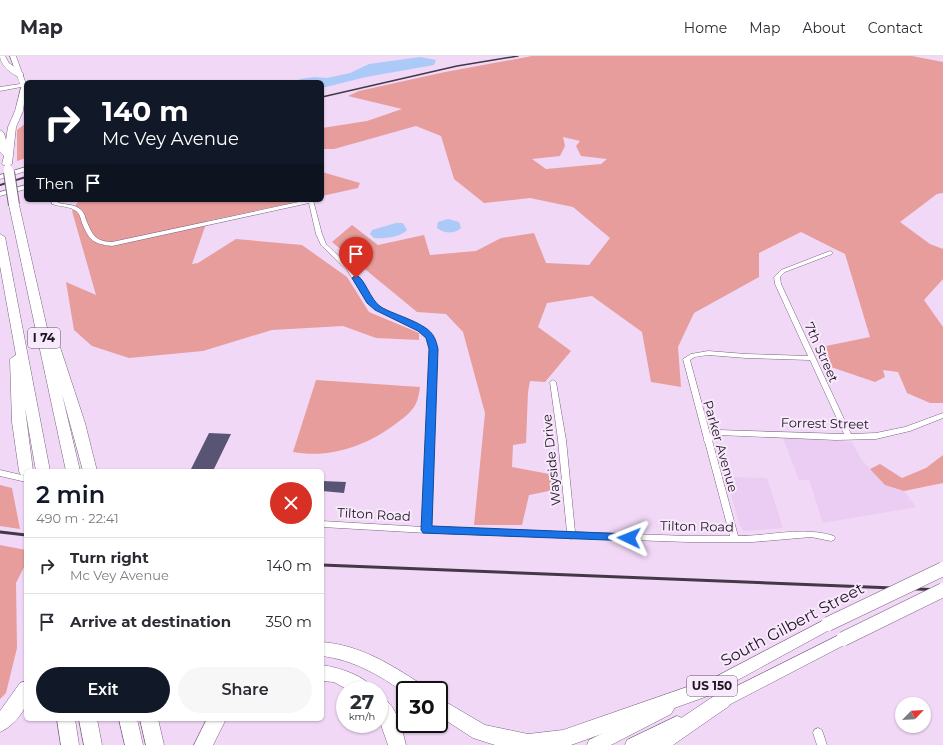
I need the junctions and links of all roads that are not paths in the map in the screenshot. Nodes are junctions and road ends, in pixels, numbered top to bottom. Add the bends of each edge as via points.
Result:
1 (1, 56) edge
2 (14, 56) edge
3 (20, 74) junction
4 (24, 86) edge
5 (0, 89) edge
6 (24, 89) edge
7 (24, 93) edge
8 (0, 132) edge
9 (7, 167) junction
10 (24, 170) edge
11 (0, 177) edge
12 (24, 188) edge
13 (0, 194) edge
14 (54, 202) edge
15 (306, 202) edge
16 (311, 202) edge
17 (0, 237) edge
18 (1, 247) edge
19 (830, 253) dead end
20 (29, 269) junction
21 (17, 326) junction
22 (812, 358) junction
23 (553, 382) dead end
24 (943, 415) edge
25 (849, 437) junction
26 (706, 440) junction
27 (26, 469) edge
28 (43, 469) edge
29 (73, 469) edge
30 (90, 469) edge
31 (0, 473) edge
32 (24, 479) edge
33 (324, 524) edge
34 (427, 530) junction
35 (571, 536) junction
36 (831, 538) dead end
37 (735, 539) junction
38 (943, 569) edge
39 (943, 590) edge
40 (324, 649) edge
41 (324, 673) edge
42 (348, 681) edge
43 (402, 681) edge
44 (24, 691) edge
45 (718, 693) junction
46 (448, 712) edge
47 (388, 717) edge
48 (66, 721) edge
49 (88, 721) edge
50 (128, 721) edge
51 (149, 721) edge
52 (216, 721) edge
53 (0, 723) edge
54 (818, 733) dead end
55 (70, 745) edge
56 (93, 745) edge
57 (134, 745) edge
58 (155, 745) edge
59 (203, 745) edge
60 (397, 745) edge
61 (595, 745) edge
62 (633, 745) edge
63 (657, 745) edge
64 (822, 745) edge

1 - 3 highway via 6,64
2 - 3 street
3 - 4 street
5 - 6 street
7 - 9 highway via 12,127
8 - 9 highway, I 74
9 - 20 highway, I 74, bridge
10 - 11 street
12 - 13 street
14 - 15 street via 81,212 91,239 99,244 112,244
16 - 34 street via 324,246 350,269 370,302 430,336 434,349
17 - 18 highway, I 74
18 - 21 highway, I 74
19 - 22 street, 7th Street via 783,271 777,277
20 - 29 highway, I 74
20 - 30 highway via 78,423
21 - 27 highway via 19,422
21 - 28 highway, I 74
22 - 25 street, 7th Street
22 - 26 street, Parker Avenue via 704,353 686,359
23 - 35 street, Wayside Drive via 562,440
24 - 25 street, Forrest Street via 904,430 876,436
25 - 26 street, Forrest Street via 718,432
26 - 37 street, Parker Avenue
31 - 32 street
33 - 34 street, Tilton Road
34 - 35 street, Tilton Road
35 - 37 street, Tilton Road
36 - 37 street, Tilton Road via 811,534
38 - 45 main road, South Gilbert Street / US 150, bridge via 828,624
39 - 45 main road, South Gilbert Street / US 150, bridge via 843,639
40 - 43 highway via 355,655
41 - 42 highway via 337,675
44 - 53 highway
45 - 46 highway via 563,739 528,743 480,732
45 - 61 main road, South Gilbert Street / US 150
45 - 62 main road, South Gilbert Street / US 150
45 - 63 highway
47 - 60 highway via 395,732
48 - 55 highway
49 - 56 highway
50 - 57 highway
51 - 58 highway
52 - 59 highway
54 - 64 street

